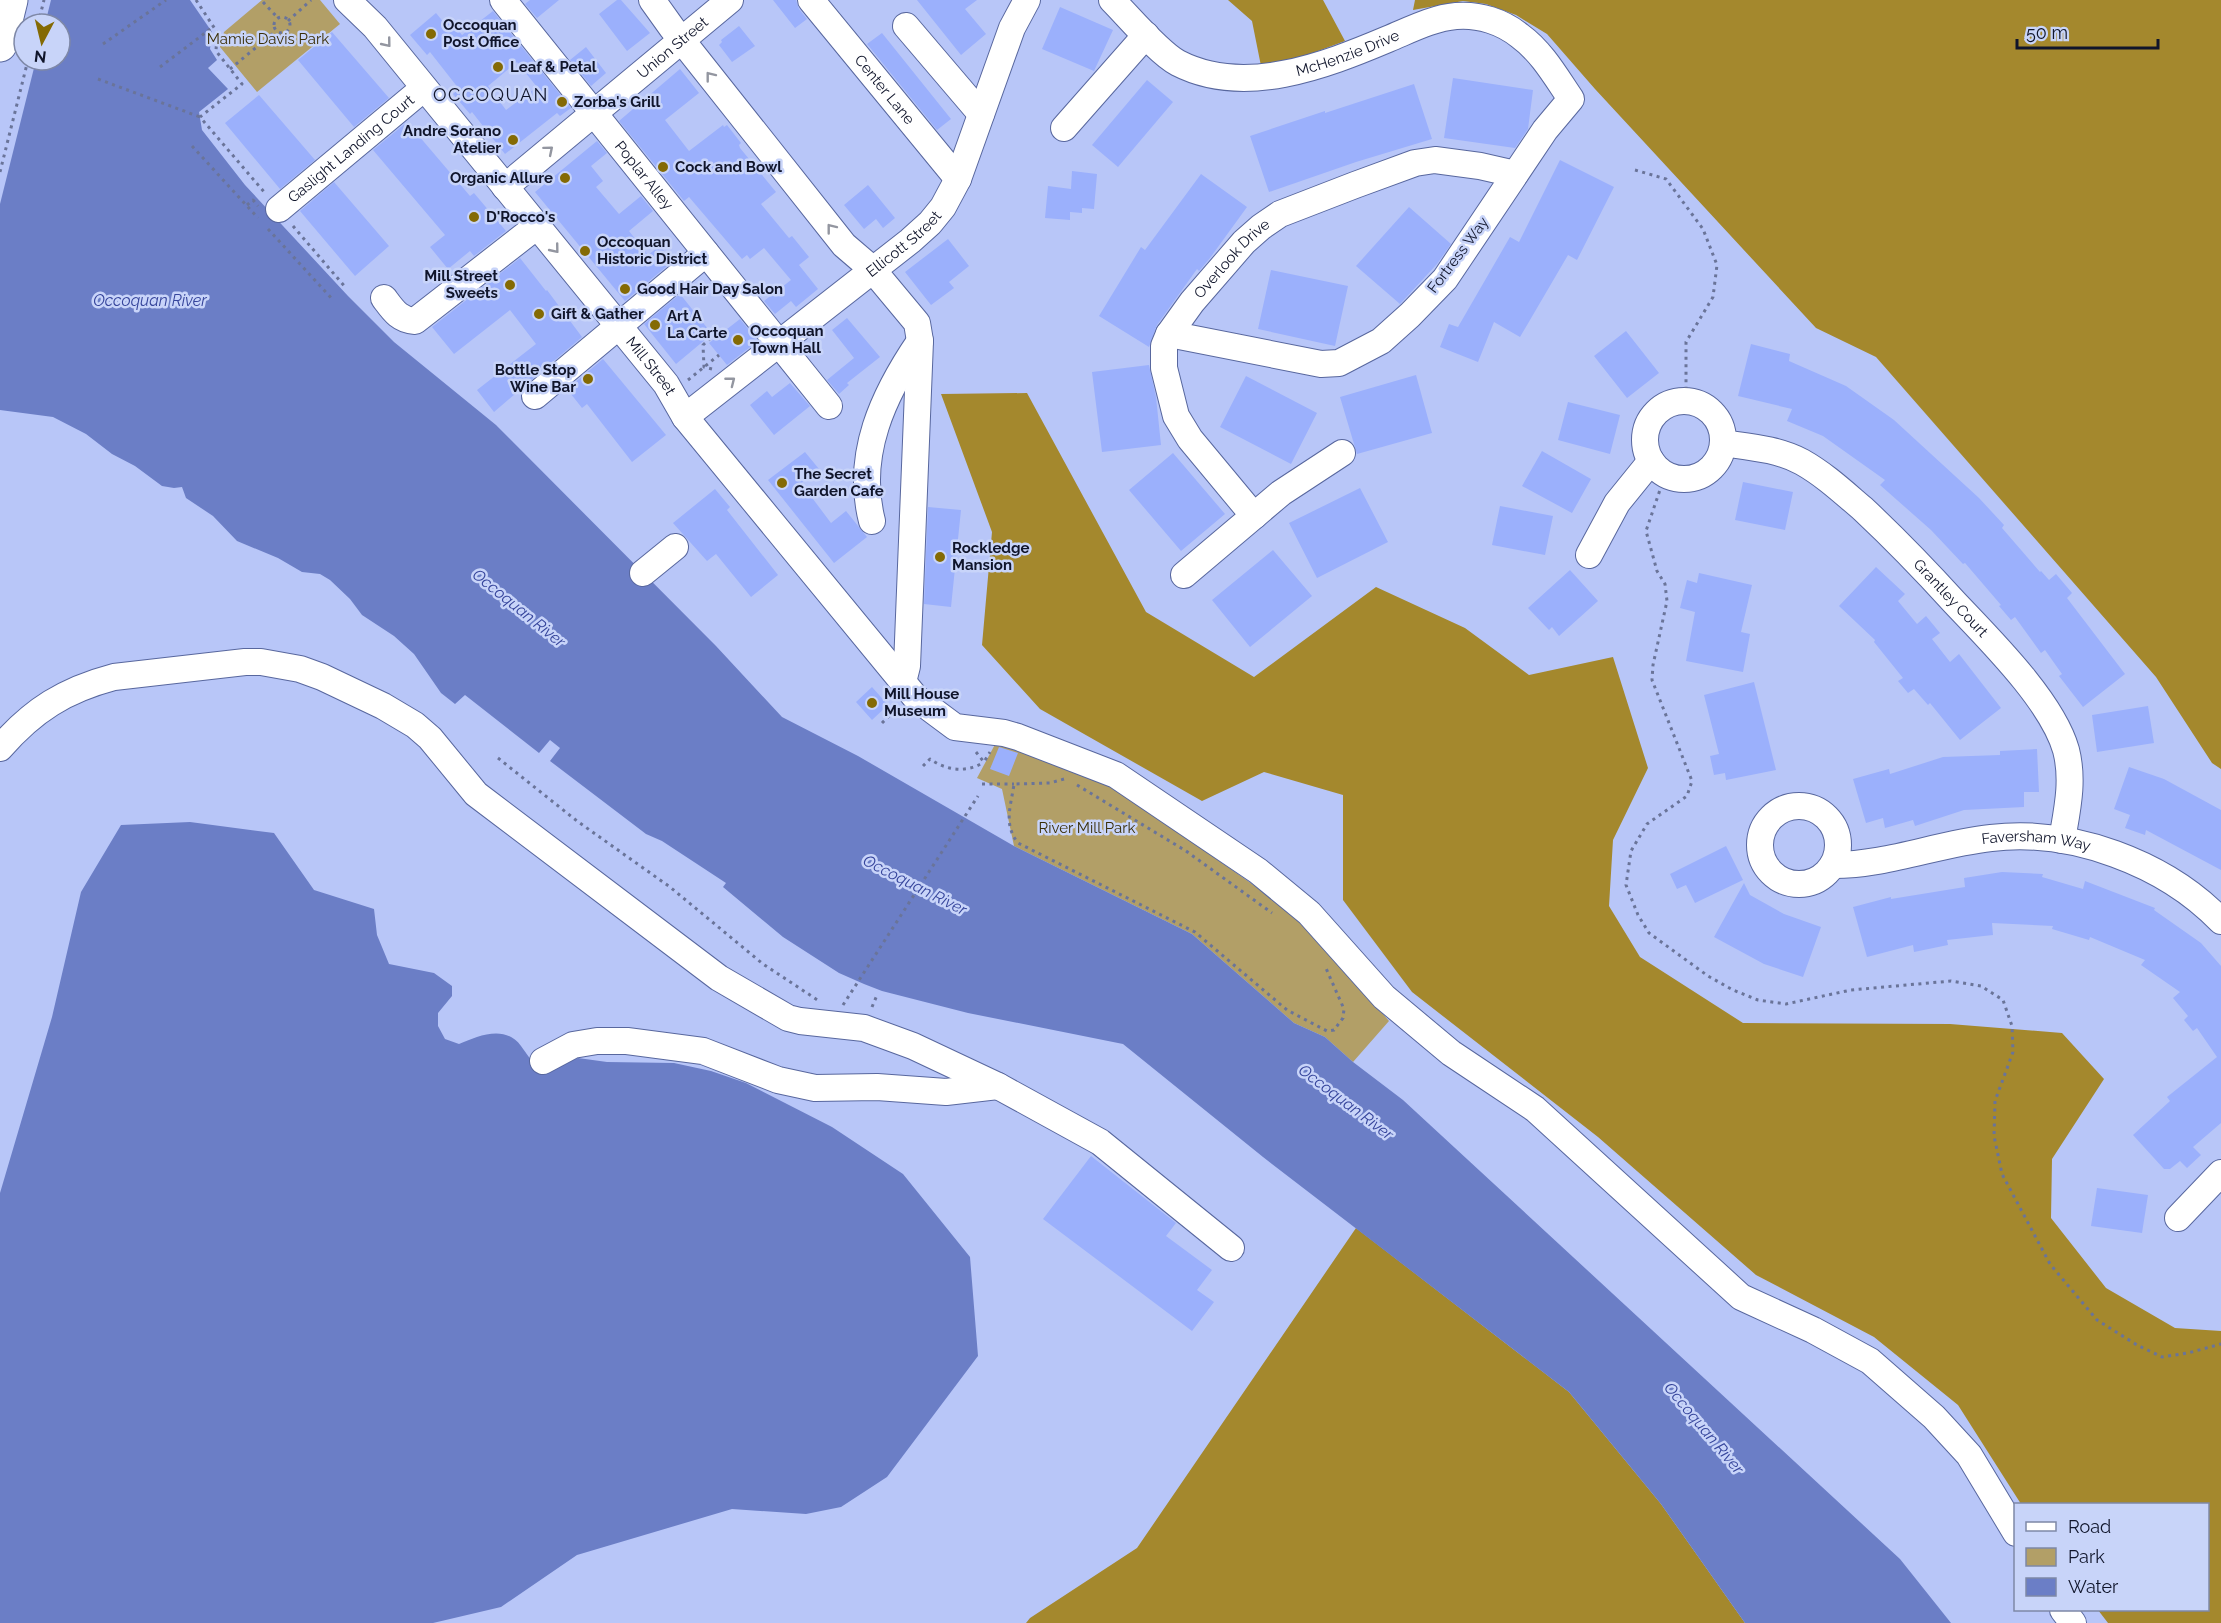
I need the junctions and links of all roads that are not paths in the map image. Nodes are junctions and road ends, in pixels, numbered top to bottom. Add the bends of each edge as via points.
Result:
1 (11, 0) edge
2 (348, 0) edge
3 (503, 0) edge
4 (652, 0) edge
5 (730, 0) edge
6 (811, 0) edge
7 (1027, 0) edge
8 (1112, 0) edge
9 (906, 26) dead end
10 (1146, 35) junction
11 (681, 40) junction
12 (0, 45) edge
13 (424, 88) junction
14 (1571, 99) joint
15 (593, 113) junction
16 (981, 114) junction
17 (1064, 128) dead end
18 (1515, 174) junction
19 (958, 179) junction
20 (505, 187) junction
21 (279, 209) road end
22 (537, 226) junction
23 (706, 253) junction
24 (873, 269) junction
25 (384, 298) dead end
26 (619, 326) junction
27 (1169, 334) junction
28 (920, 341) junction
29 (778, 344) junction
30 (534, 396) dead end
31 (829, 406) dead end
32 (685, 417) junction
33 (1723, 443) junction
34 (1342, 453) dead end
35 (1657, 467) junction
36 (1254, 516) junction
37 (872, 521) dead end
38 (675, 548) dead end
39 (1589, 555) dead end
40 (643, 573) dead end
41 (1184, 575) dead end
42 (903, 682) junction
43 (0, 748) edge
44 (2062, 840) junction
45 (1833, 865) dead end
46 (2221, 921) edge
47 (543, 1060) dead end
48 (998, 1086) junction
49 (2221, 1173) edge
50 (2178, 1218) dead end
51 (1231, 1248) dead end
52 (2014, 1530) edge
53 (2064, 1611) edge
54 (2073, 1623) edge

1 - 12 highway
2 -> 13 street, Mill Street
3 - 15 street, Poplar Alley
4 - 11 street
5 - 11 street, Union Street
6 - 19 street, Center Lane
7 - 16 street, Ellicott Street via 1012,28
8 - 10 street, McHenzie Drive
9 - 16 street
10 - 14 street, McHenzie Drive via 1175,62 1197,72 1241,78 1312,68 1437,19 1477,17 1511,30 1536,50
10 - 17 street
11 - 15 street, Union Street
24 -> 11 street via 844,244
13 - 20 street, Mill Street
13 - 21 street, Gaslight Landing Court
14 - 18 street, Fortress Way
20 -> 15 street, Union Street
15 - 23 street, Poplar Alley
16 - 19 street, Ellicott Street
18 - 27 street, Overlook Drive via 1435,160 1415,163 1280,214 1244,242 1191,302
18 - 27 street, Fortress Way via 1445,279 1381,341 1349,359 1321,364
19 - 24 street, Ellicott Street via 930,223
20 - 22 street, Mill Street
22 - 25 street via 415,321 397,315
22 -> 26 street, Mill Street
23 - 26 street
23 - 29 street, Poplar Alley
24 - 28 street via 917,323
24 - 29 street, Ellicott Street
26 - 30 street
26 - 32 street, Mill Street via 672,393
27 - 36 street, Overlook Drive via 1163,362 1176,416 1190,439
28 - 37 street via 900,371 873,434 866,474
28 - 42 street via 907,666
29 - 31 street, Poplar Alley
32 -> 29 street, Ellicott Street
32 - 42 street, Mill Street
33 - 35 street via 1712,467 1701,474 1676,478
33 - 35 street via 1722,430 1713,414 1698,403 1673,402 1662,407 1647,426 1646,450
33 - 44 street, Grantley Court via 1768,450 1800,461 1824,475 1900,543 1992,642 2058,728 2070,775
34 - 36 street
35 - 39 street via 1617,503
36 - 41 street
38 - 40 street
42 - 52 street, Mill Street via 916,698 955,728 1018,738 1116,775 1258,872 1310,913 1384,997 1451,1053 1535,1110 1741,1297 1870,1361 1926,1410 1969,1455
43 - 48 street via 43,707 94,682 245,662 300,669 383,706 415,725 476,794 719,978 788,1018 864,1028
44 - 45 street, Faversham Way via 1991,838 1877,862
44 - 46 street, Faversham Way via 2104,851 2166,879
47 - 48 street via 573,1045 627,1041 703,1051 778,1080 815,1088 946,1092
48 - 51 street via 1100,1142
49 - 50 street
53 - 54 street

